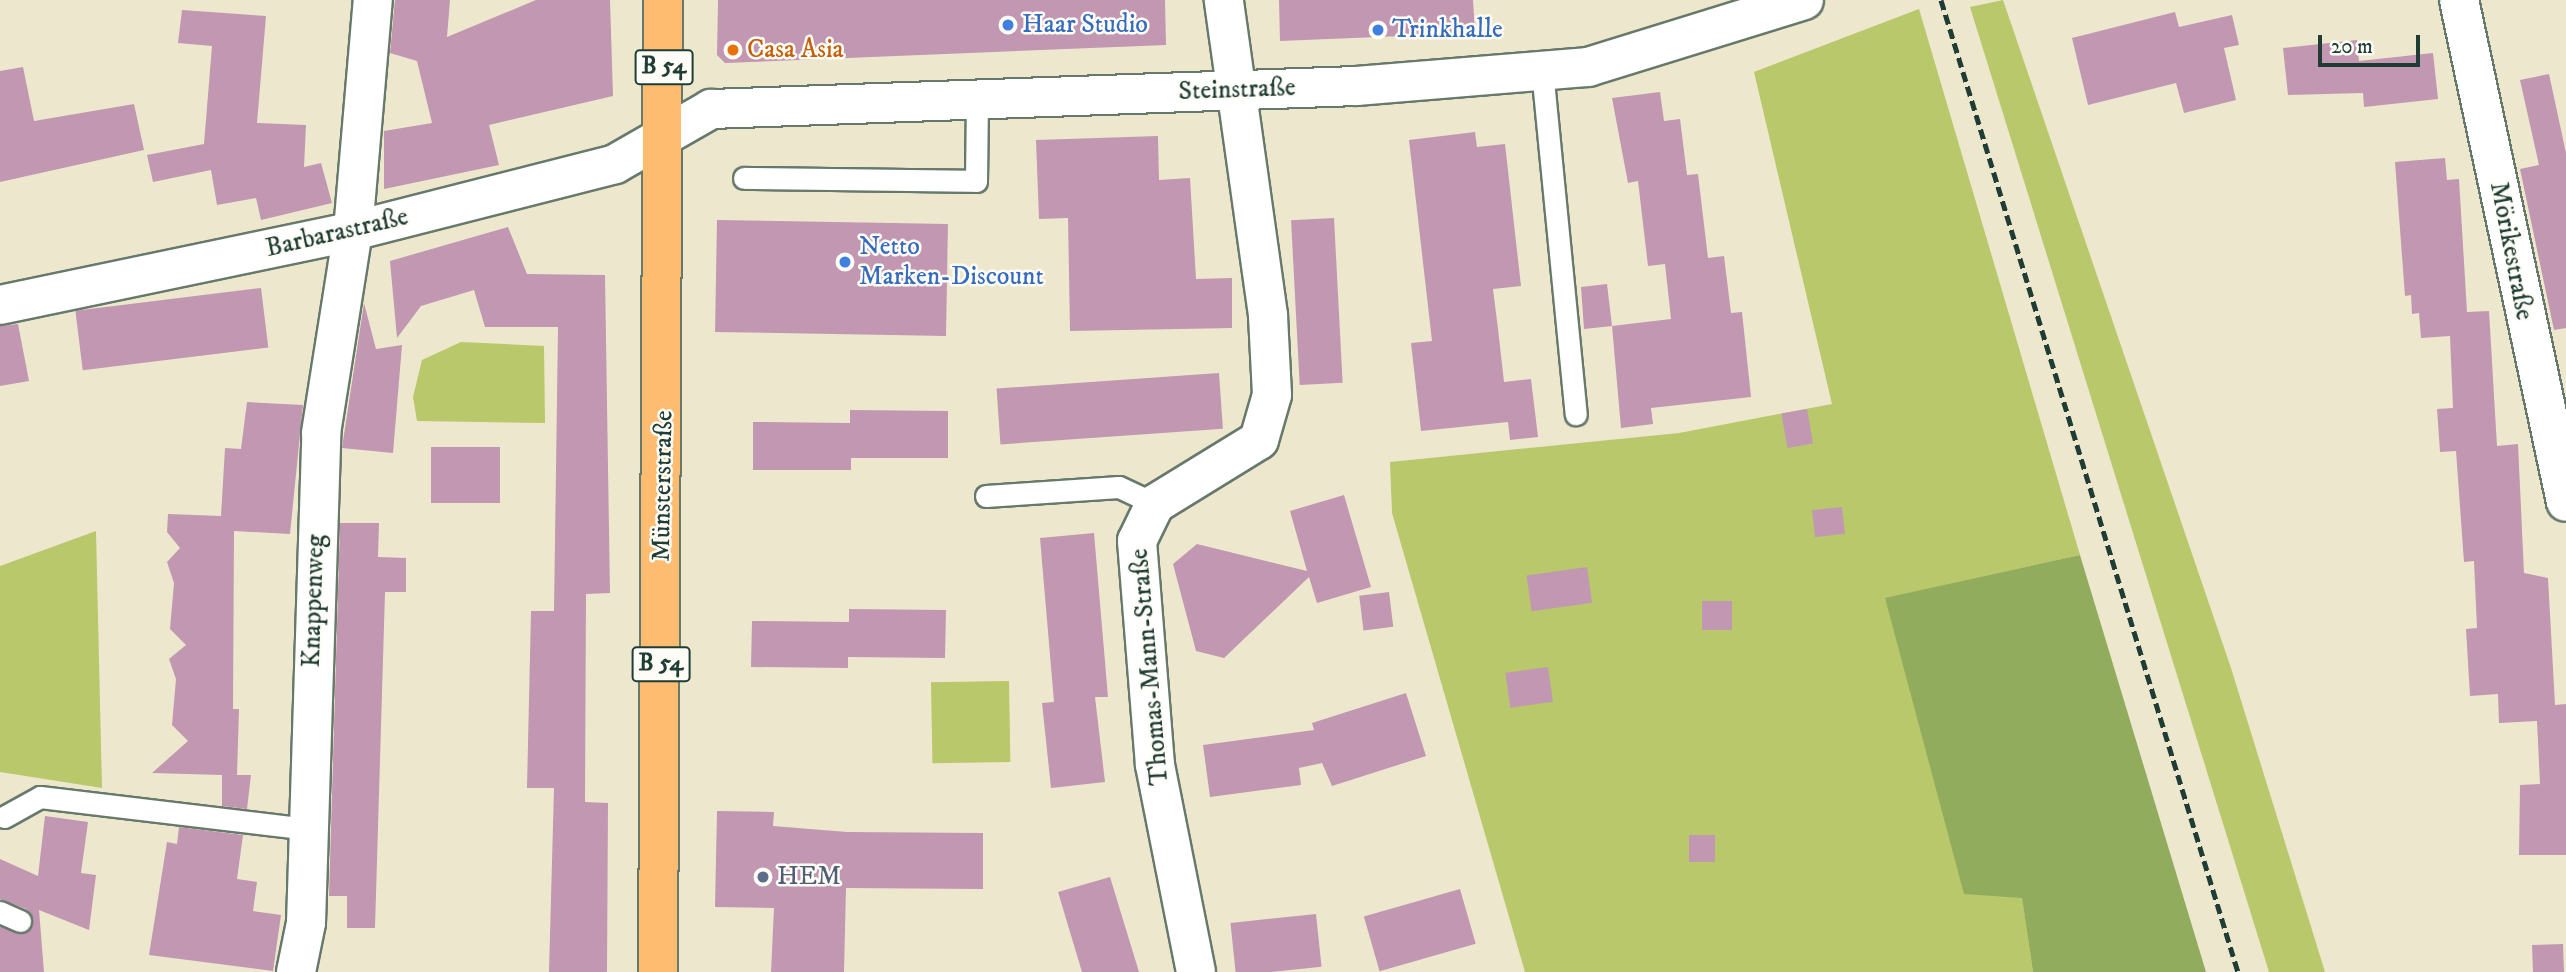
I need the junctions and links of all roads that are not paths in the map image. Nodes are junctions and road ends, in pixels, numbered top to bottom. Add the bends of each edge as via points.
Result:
1 (373, 0) edge
2 (663, 0) edge
3 (1224, 0) edge
4 (1804, 0) edge
5 (2459, 0) edge
6 (1542, 70) junction
7 (1234, 89) junction
8 (977, 99) junction
9 (666, 135) junction
10 (744, 178) dead end
11 (353, 231) junction
12 (0, 305) edge
13 (1576, 414) dead end
14 (986, 496) dead end
15 (2566, 502) edge
16 (1155, 504) junction
17 (4, 817) dead end
18 (307, 829) junction
19 (0, 912) edge
20 (20, 921) dead end
21 (296, 972) edge
22 (658, 972) edge
23 (1196, 972) edge

1 - 11 street, Knappenweg
2 - 9 main road, Münsterstraße / B 54
3 - 7 street
4 - 6 street, Steinstraße via 1588,66
5 - 15 street, Mörikestraße
6 - 7 street, Steinstraße
6 - 13 lane
7 - 8 street, Steinstraße
7 - 16 street via 1268,315 1272,395 1259,440
8 - 9 street, Steinstraße via 711,109
8 - 10 lane via 976,181
9 - 11 street, Barbarastraße via 615,164
9 - 22 main road, Münsterstraße / B 54
11 - 12 street, Barbarastraße
11 - 18 street, Knappenweg via 321,433
14 - 16 lane via 1119,487
16 - 23 street, Thomas-Mann-Straße via 1137,541 1154,765
17 - 18 lane via 40,797
18 - 21 street, Knappenweg via 306,923
19 - 20 lane

